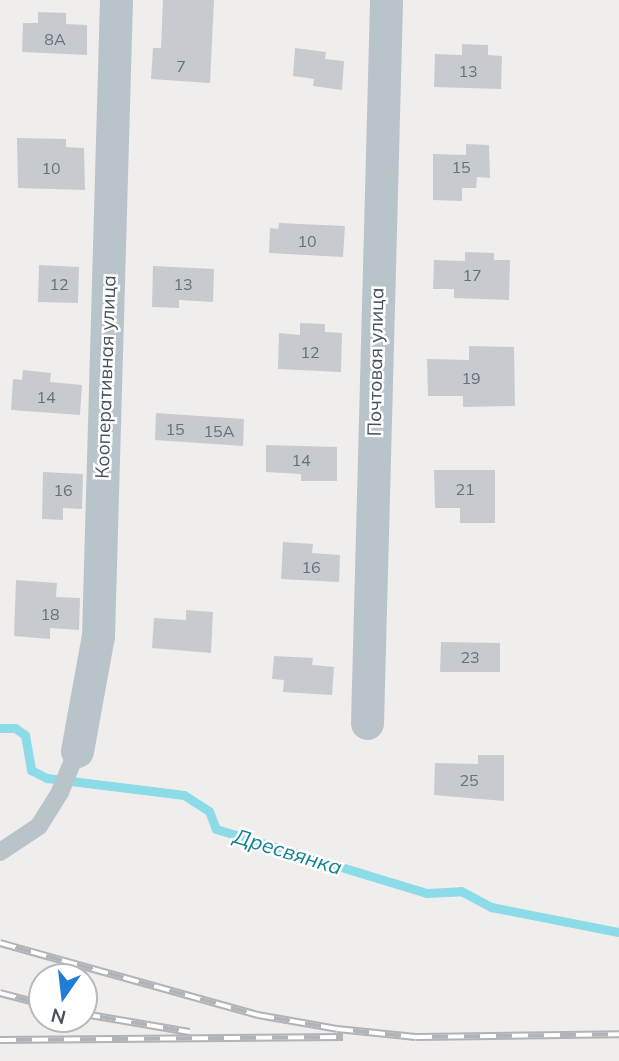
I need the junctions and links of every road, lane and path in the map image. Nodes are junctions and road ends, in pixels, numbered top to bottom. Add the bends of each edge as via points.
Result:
1 (116, 0) edge
2 (386, 0) edge
3 (367, 723) dead end
4 (77, 751) joint
5 (0, 852) edge

1 - 4 street, Кооперативная улица via 98,636
2 - 3 street, Почтовая улица
4 - 5 lane via 39,826

